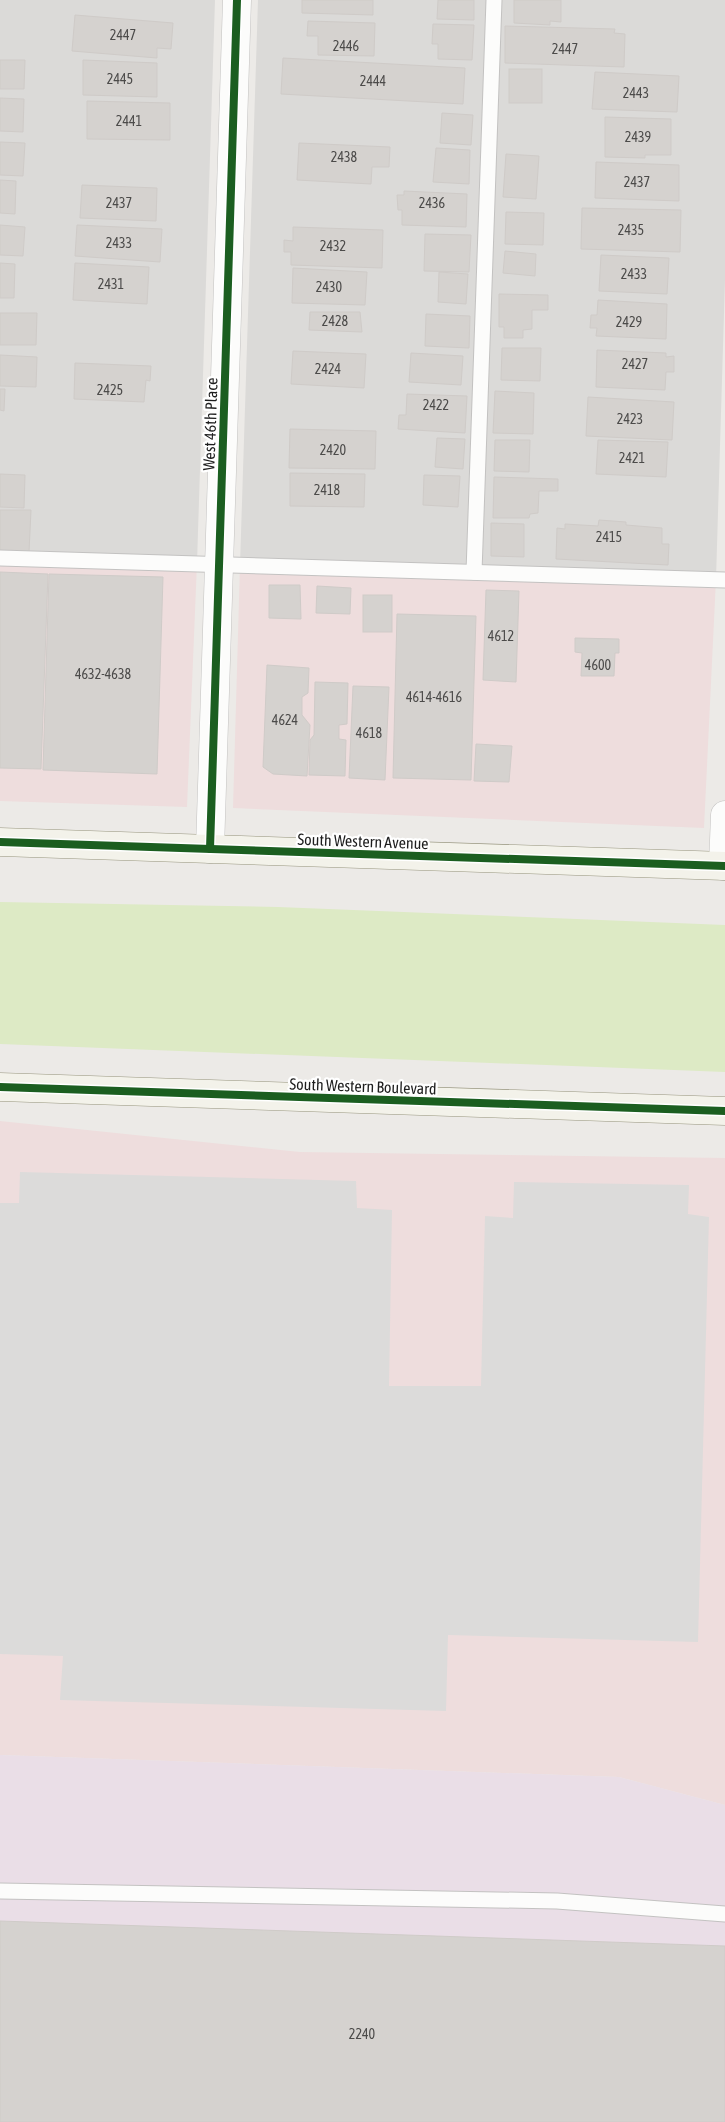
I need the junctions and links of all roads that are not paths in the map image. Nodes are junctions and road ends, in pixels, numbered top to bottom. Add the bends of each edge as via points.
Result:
1 (237, 0) edge
2 (494, 0) edge
3 (0, 558) edge
4 (220, 564) junction
5 (474, 572) junction
6 (725, 580) edge
7 (725, 815) edge
8 (0, 842) edge
9 (210, 849) junction
10 (724, 866) edge
11 (0, 1088) edge
12 (725, 1111) edge
13 (0, 1891) edge
14 (725, 1914) edge

1 - 4 street, West 46th Place
2 - 5 lane
3 - 4 lane
4 - 5 lane
4 - 9 street, West 46th Place
5 - 6 lane
7 - 10 street
8 - 9 main road, South Western Avenue
9 - 10 main road, South Western Avenue
11 - 12 main road, South Western Boulevard
13 - 14 lane via 557,1901

